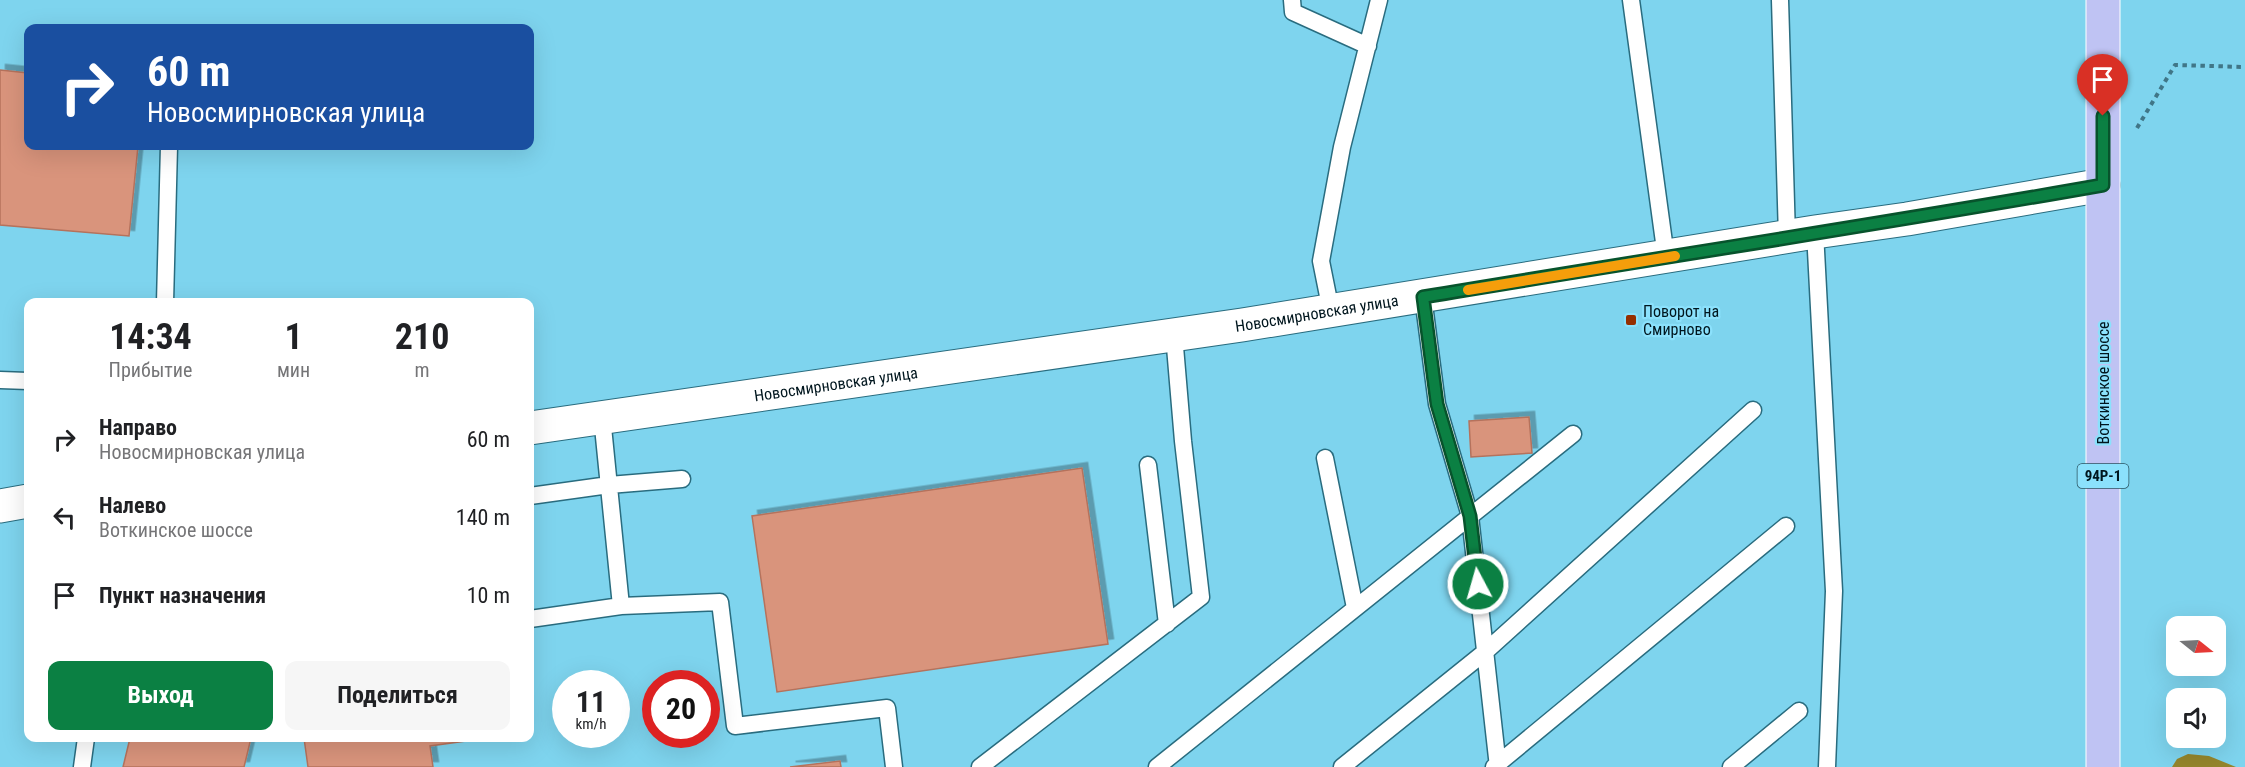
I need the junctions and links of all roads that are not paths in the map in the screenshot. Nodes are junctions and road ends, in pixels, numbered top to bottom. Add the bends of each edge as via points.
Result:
1 (1292, 0) edge
2 (1379, 0) edge
3 (1631, 0) edge
4 (1780, 0) edge
5 (2103, 0) edge
6 (1368, 46) junction
7 (169, 150) edge
8 (2103, 185) junction
9 (1801, 235) junction
10 (1666, 257) junction
11 (1423, 297) junction
12 (165, 298) edge
13 (1331, 311) junction
14 (1174, 335) junction
15 (0, 380) edge
16 (24, 381) edge
17 (1753, 411) dead end
18 (602, 417) junction
19 (534, 427) edge
20 (1573, 434) dead end
21 (1325, 458) dead end
22 (1148, 465) dead end
23 (682, 479) dead end
24 (609, 485) junction
25 (534, 495) edge
26 (24, 502) edge
27 (0, 506) edge
28 (1470, 516) junction
29 (1786, 526) dead end
30 (621, 606) junction
31 (1355, 608) junction
32 (534, 618) edge
33 (1167, 624) junction
34 (1485, 652) junction
35 (1799, 711) dead end
36 (85, 742) edge
37 (1496, 766) edge
38 (82, 767) edge
39 (894, 767) edge
40 (980, 767) edge
41 (1157, 767) edge
42 (1342, 767) edge
43 (1731, 767) edge
44 (1827, 767) edge
45 (2103, 767) edge

1 - 6 lane via 1293,12
2 - 6 lane
3 - 10 lane
4 - 9 lane
5 - 8 main road, Воткинское шоссе
6 - 13 lane via 1342,147 1321,261
7 - 12 lane
8 - 9 street, Новосмирновская улица
8 - 45 main road, Воткинское шоссе / 94Р-1
9 - 10 street, Новосмирновская улица
9 - 44 lane via 1834,591
10 - 11 street, Новосмирновская улица
11 - 13 street, Новосмирновская улица
11 - 28 lane via 1437,404
13 - 14 street, Новосмирновская улица
14 - 18 street, Новосмирновская улица
14 - 33 lane via 1201,597
15 - 16 lane
17 - 34 lane
18 - 19 street, Новосмирновская улица
18 - 24 lane
20 - 28 lane
21 - 31 lane
22 - 33 lane
23 - 24 lane
24 - 25 lane
24 - 30 lane
26 - 27 street
28 - 31 lane
28 - 34 lane
29 - 37 lane
30 - 32 lane
30 - 39 lane via 720,602 735,726 887,708
31 - 41 lane
33 - 40 lane
34 - 37 lane
34 - 42 lane
35 - 43 lane
36 - 38 lane

